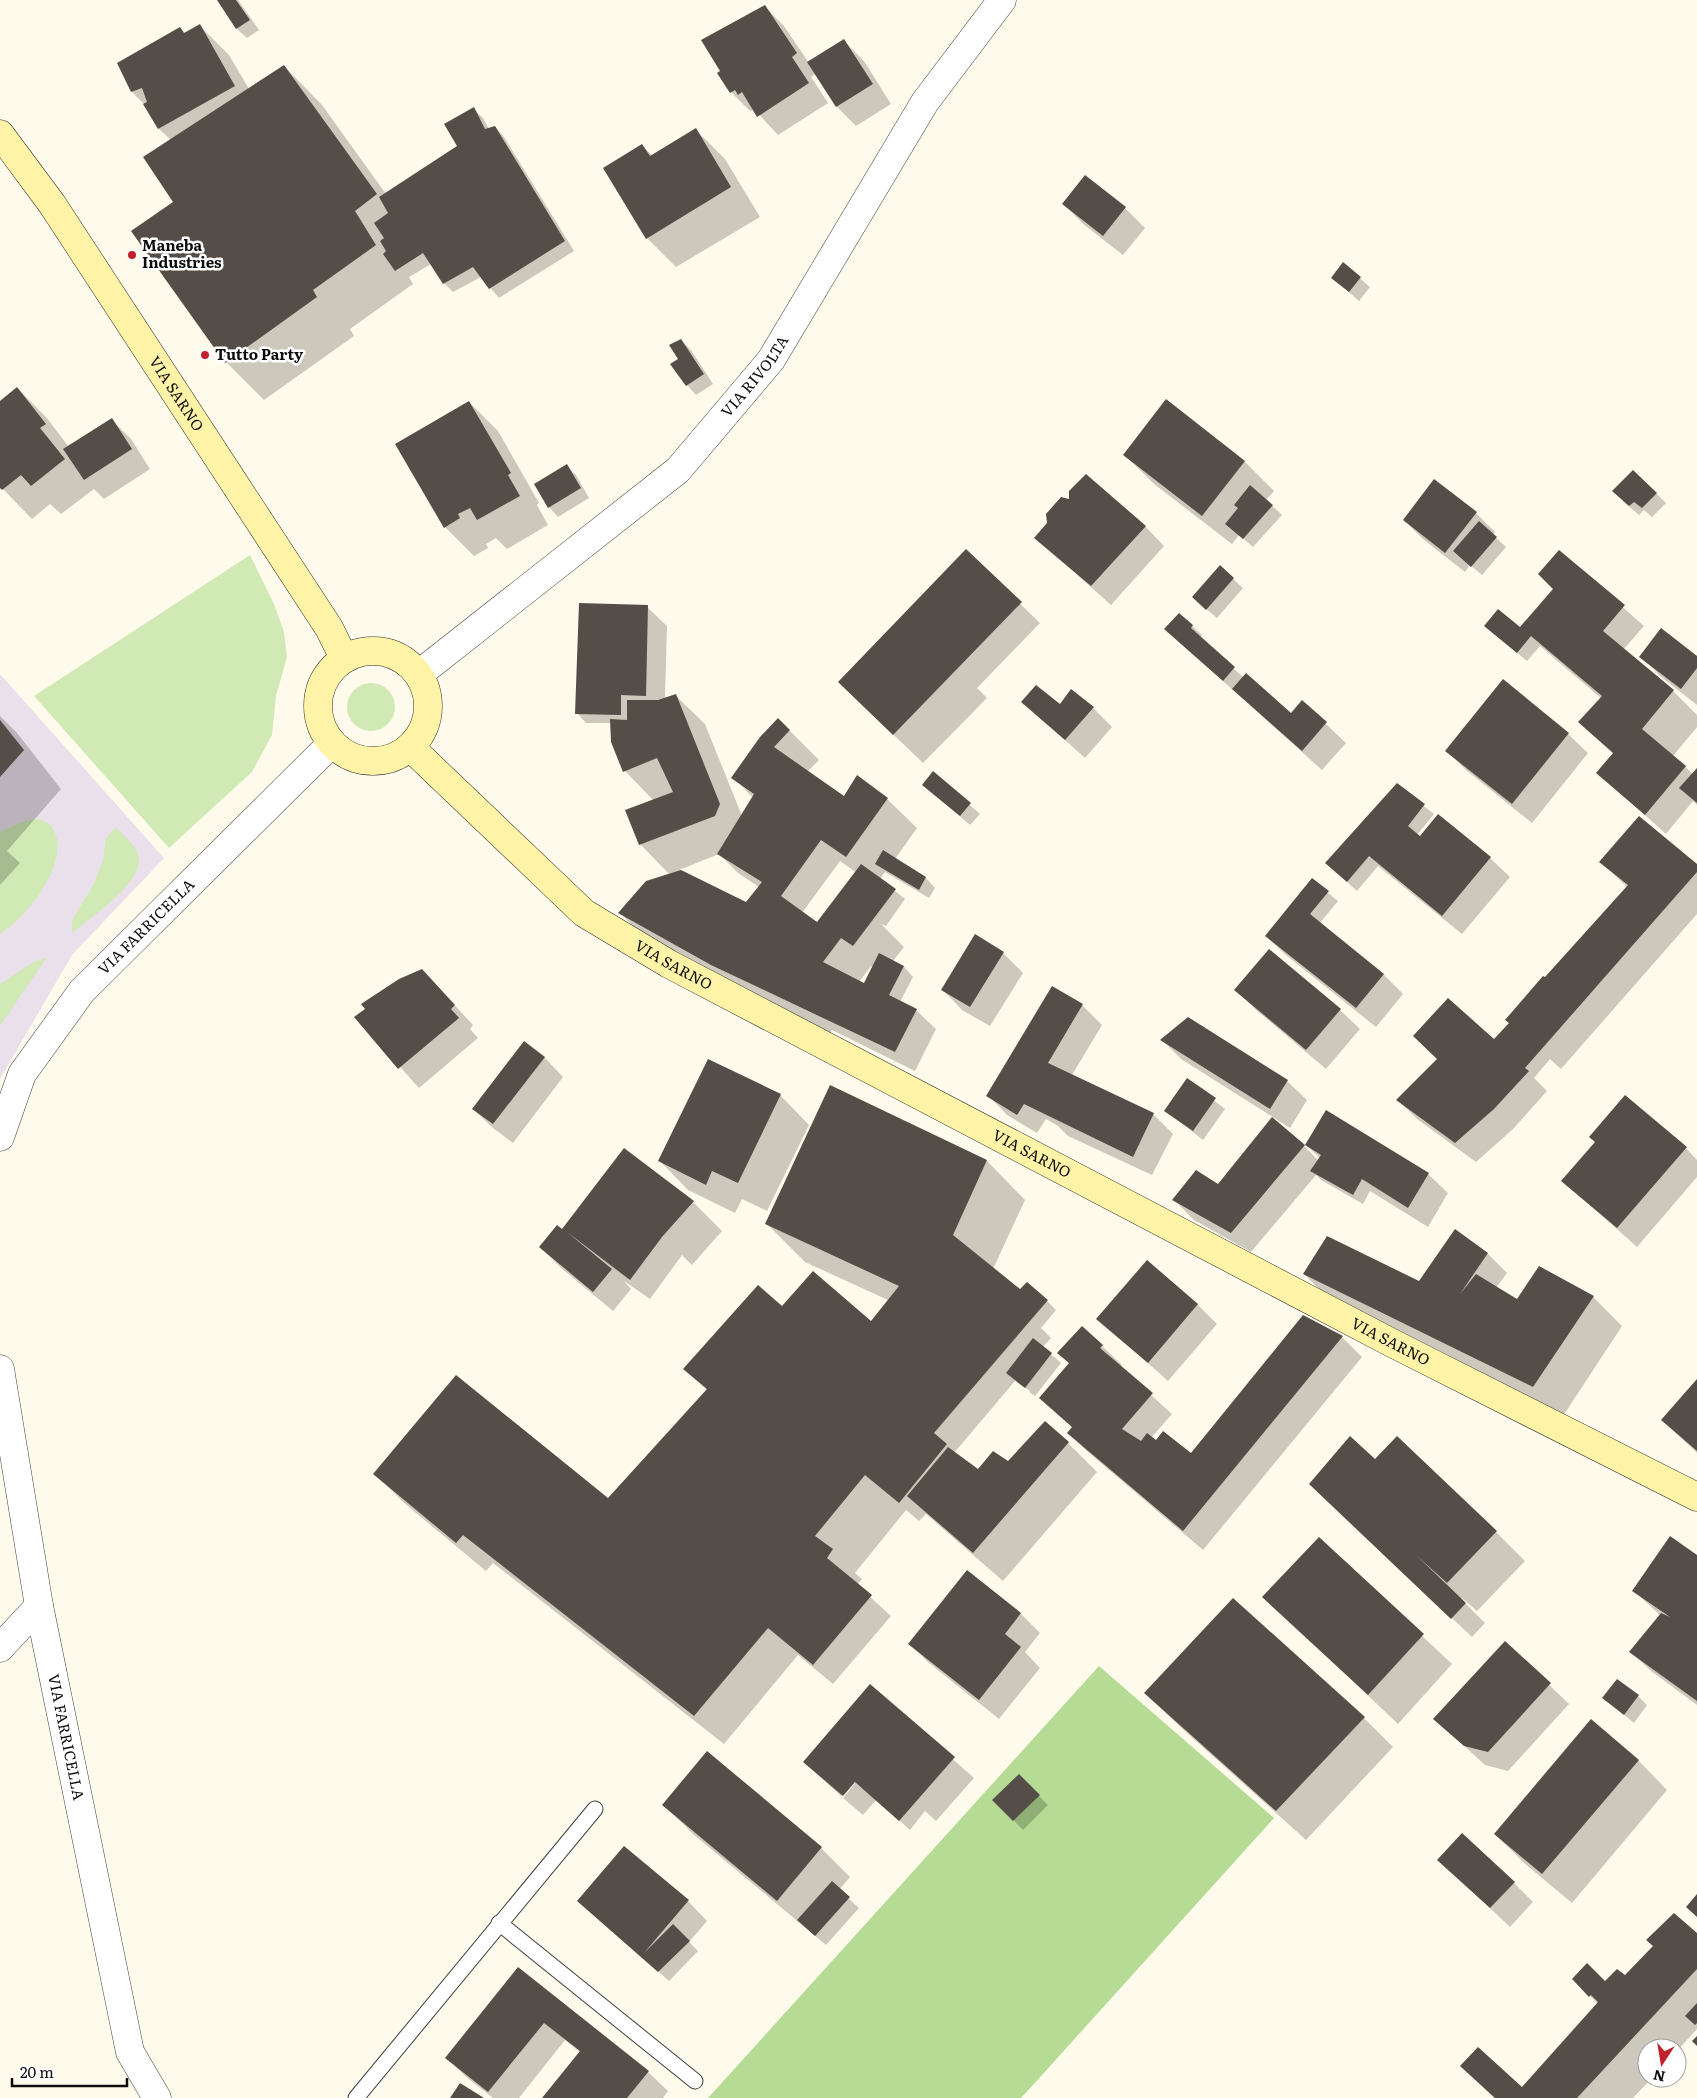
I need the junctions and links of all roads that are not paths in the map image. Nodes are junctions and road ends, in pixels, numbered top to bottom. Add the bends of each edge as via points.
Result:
1 (1002, 0) edge
2 (0, 134) edge
3 (344, 658) junction
4 (418, 674) junction
5 (332, 744) junction
6 (410, 747) junction
7 (2, 1124) edge
8 (0, 1369) edge
9 (1697, 1497) edge
10 (39, 1606) junction
11 (0, 1648) edge
12 (595, 1809) dead end
13 (499, 1923) junction
14 (695, 2081) dead end
15 (157, 2098) edge
16 (356, 2098) edge

1 - 4 street, VIA RIVOLTA via 925,102 771,360 678,470
2 - 3 main road, VIA SARNO via 57,213 329,628
3 - 4 main road via 376,650 407,662
3 - 5 main road via 322,682 318,698 322,730
4 - 6 main road via 426,688 427,720
5 - 6 main road via 362,760 379,761
5 - 7 street, VIA FARRICELLA via 82,991 22,1074
6 - 9 main road, VIA SARNO via 584,913 669,964 1392,1344
8 - 10 street, VIA FARRICELLA
10 - 11 street
10 - 15 street, VIA FARRICELLA via 130,2052
12 - 13 lane
13 - 14 lane
13 - 16 lane

